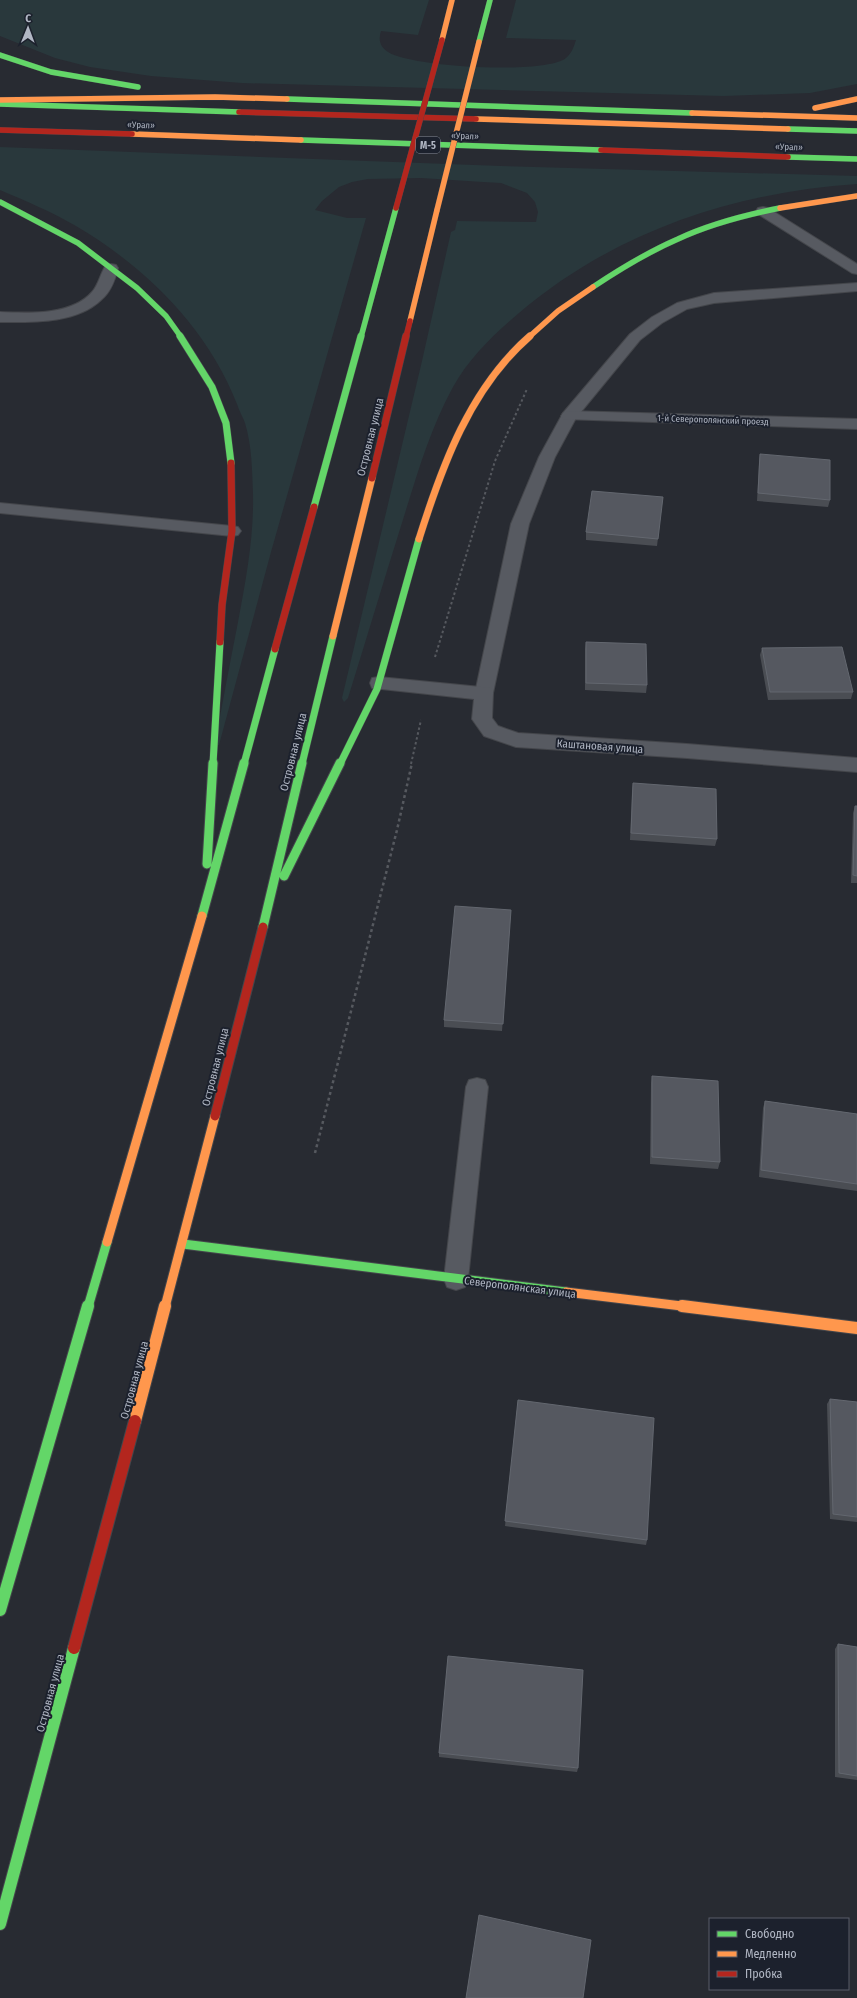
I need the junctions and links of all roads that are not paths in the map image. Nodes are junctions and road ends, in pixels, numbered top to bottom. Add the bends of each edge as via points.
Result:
1 (452, 0) edge
2 (490, 0) edge
3 (0, 55) edge
4 (215, 97) junction
5 (857, 99) edge
6 (0, 100) edge
7 (0, 104) edge
8 (752, 114) junction
9 (857, 118) edge
10 (0, 130) edge
11 (857, 130) edge
12 (857, 159) edge
13 (857, 196) edge
14 (0, 202) edge
15 (764, 211) junction
16 (112, 268) junction
17 (857, 270) edge
18 (857, 287) edge
19 (0, 317) edge
20 (569, 416) junction
21 (857, 424) edge
22 (0, 508) edge
23 (232, 531) junction
24 (379, 683) junction
25 (484, 693) junction
26 (857, 765) edge
27 (204, 908) junction
28 (266, 913) junction
29 (477, 1087) dead end
30 (183, 1244) junction
31 (456, 1279) junction
32 (857, 1328) edge
33 (0, 1610) edge
34 (0, 1924) edge

1 - 27 main road, bridge
2 - 28 main road, Островная улица, bridge
3 - 4 main road via 70,77
4 - 6 main road
4 - 8 main road
5 - 8 main road via 802,110
7 - 11 main road, «Урал»
8 - 9 main road
10 - 12 main road, «Урал» / М-5
13 - 15 main road
14 - 16 main road via 78,243
15 - 17 street
15 - 24 main road via 690,234 640,258 545,319 507,357 480,392 458,432 434,493
16 - 19 street via 109,281 102,293 70,311 49,316
16 - 23 main road via 166,316 190,349 212,387 226,423 232,467
18 - 20 street, Каштановая улица via 714,298 682,306 657,320 635,338
20 - 21 street, 1-й Северополянский проезд
20 - 25 street, Каштановая улица via 547,457 520,524
22 - 23 street
23 - 27 main road via 222,605
24 - 25 street
24 - 28 main road
25 - 26 street, Каштановая улица via 482,719 491,731 516,740
27 - 33 main road
28 - 30 main road, Островная улица
29 - 31 street
30 - 31 main road, Северополянская улица
30 - 34 main road, Островная улица
31 - 32 main road, Северополянская улица

